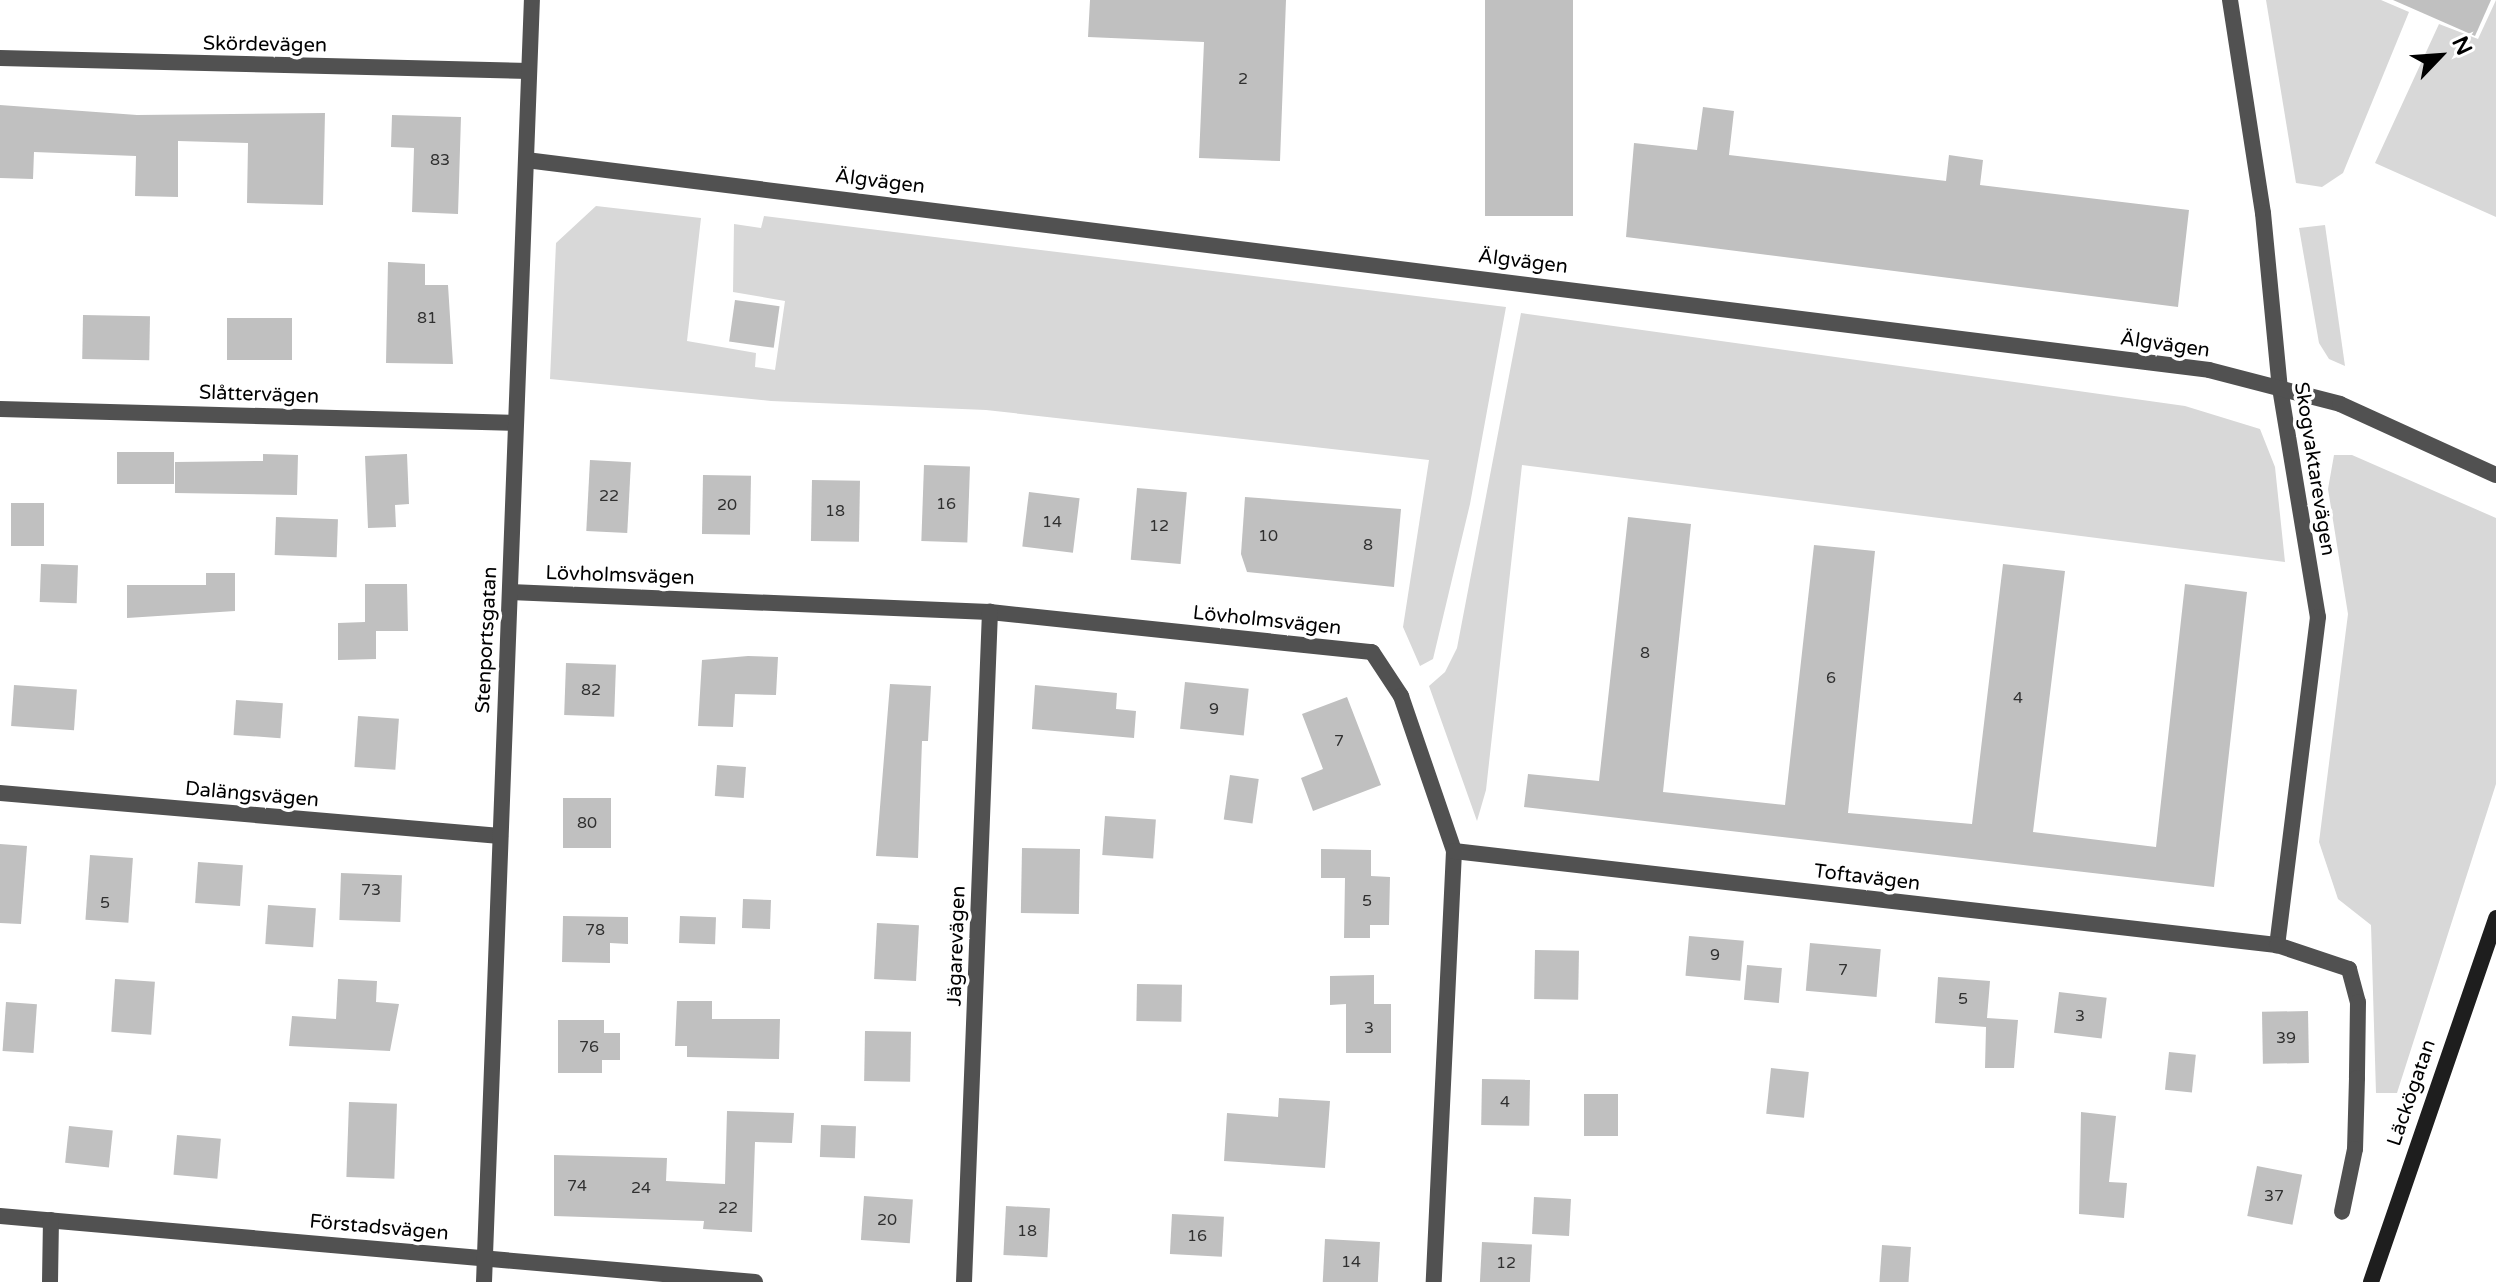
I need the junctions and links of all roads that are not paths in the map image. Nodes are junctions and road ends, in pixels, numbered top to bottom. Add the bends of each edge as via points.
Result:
1 (532, 0) edge
2 (2230, 0) edge
3 (0, 58) edge
4 (529, 71) junction
5 (526, 160) junction
6 (2280, 388) junction
7 (0, 409) edge
8 (516, 423) junction
9 (2496, 475) edge
10 (510, 592) junction
11 (990, 612) junction
12 (0, 793) edge
13 (500, 836) junction
14 (1454, 851) junction
15 (2496, 918) edge
16 (2277, 945) junction
17 (2342, 1212) dead end
18 (0, 1216) edge
19 (51, 1220) junction
20 (485, 1258) junction
21 (50, 1282) edge
22 (484, 1282) edge
23 (755, 1282) edge
24 (964, 1282) edge
25 (1434, 1282) edge
26 (2371, 1282) edge

1 - 4 street, Stenportsgatan
2 - 6 street, Skogvaktarevägen via 2263,213
3 - 4 street, Skördevägen
4 - 5 street, Stenportsgatan
5 - 6 street, Älgvägen via 1822,319 2209,370
5 - 8 street, Stenportsgatan
6 - 9 street, Älgvägen via 2340,404
6 - 16 street, Skogvaktarevägen via 2318,617
7 - 8 street, Slåttervägen
8 - 10 street, Stenportsgatan
10 - 11 street, Lövholmsvägen
10 - 13 street, Stenportsgatan
11 - 14 street, Lövholmsvägen via 1372,652 1401,696
11 - 24 street, Jägarevägen
12 - 13 street, Dalängsvägen
13 - 20 street, Stenportsgatan
14 - 16 street, Toftavägen
14 - 25 street, Lövholmsvägen
15 - 26 main road, Läckögatan
16 - 17 street, Läckögatan via 2349,969 2358,1002 2355,1149
18 - 19 street, Förstadsvägen
19 - 20 street, Förstadsvägen
19 - 21 street
20 - 22 street, Stenportsgatan
20 - 23 street, Förstadsvägen

